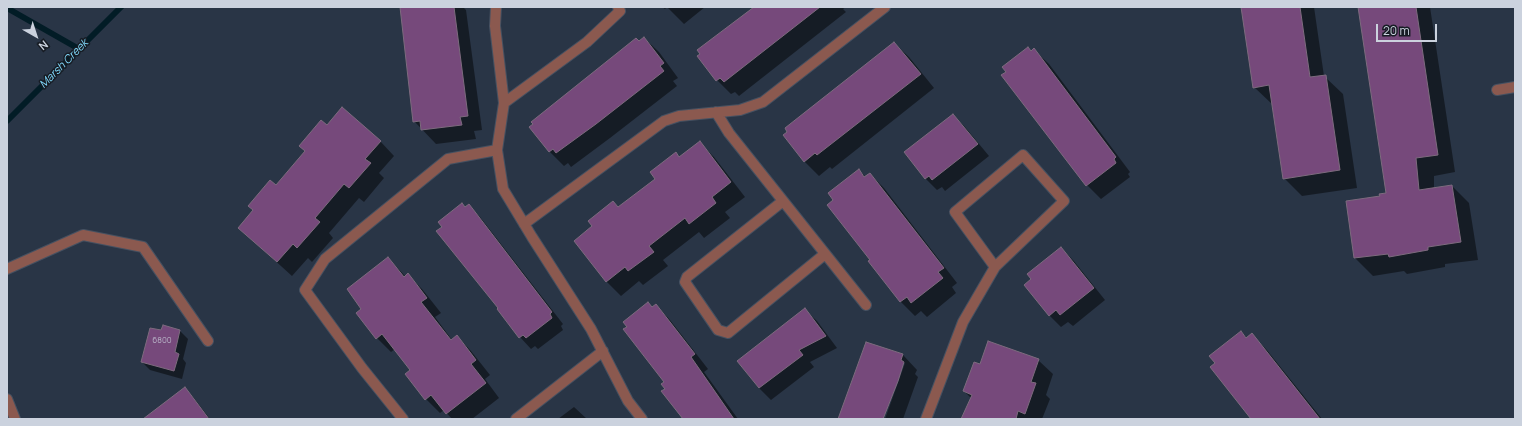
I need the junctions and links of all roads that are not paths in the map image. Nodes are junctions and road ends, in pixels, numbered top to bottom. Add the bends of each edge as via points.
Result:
1 (496, 7) edge
2 (618, 7) edge
3 (885, 7) edge
4 (1515, 87) edge
5 (1497, 90) dead end
6 (504, 103) junction
7 (716, 112) junction
8 (497, 150) junction
9 (783, 201) junction
10 (524, 224) junction
11 (825, 254) junction
12 (995, 267) junction
13 (7, 269) edge
14 (866, 305) dead end
15 (208, 341) dead end
16 (603, 352) junction
17 (7, 399) edge
18 (15, 419) edge
19 (403, 419) edge
20 (516, 419) edge
21 (642, 419) edge
22 (926, 419) edge

1 - 6 street via 495,26
2 - 6 street via 620,11 587,42
3 - 7 street via 763,102 740,110
4 - 5 street
6 - 8 street
7 - 9 street via 729,133
7 - 10 street via 679,116 664,121
8 - 10 street via 503,189
8 - 19 street via 448,159 325,260 305,290
9 - 11 street
9 - 11 street via 687,277 685,282 718,330 728,333
10 - 16 street
11 - 14 street
12 - 12 street via 955,212 1023,155 1064,201
12 - 22 street via 963,322
13 - 15 street via 83,235 143,247
16 - 20 street
16 - 21 street via 628,401
17 - 18 street

